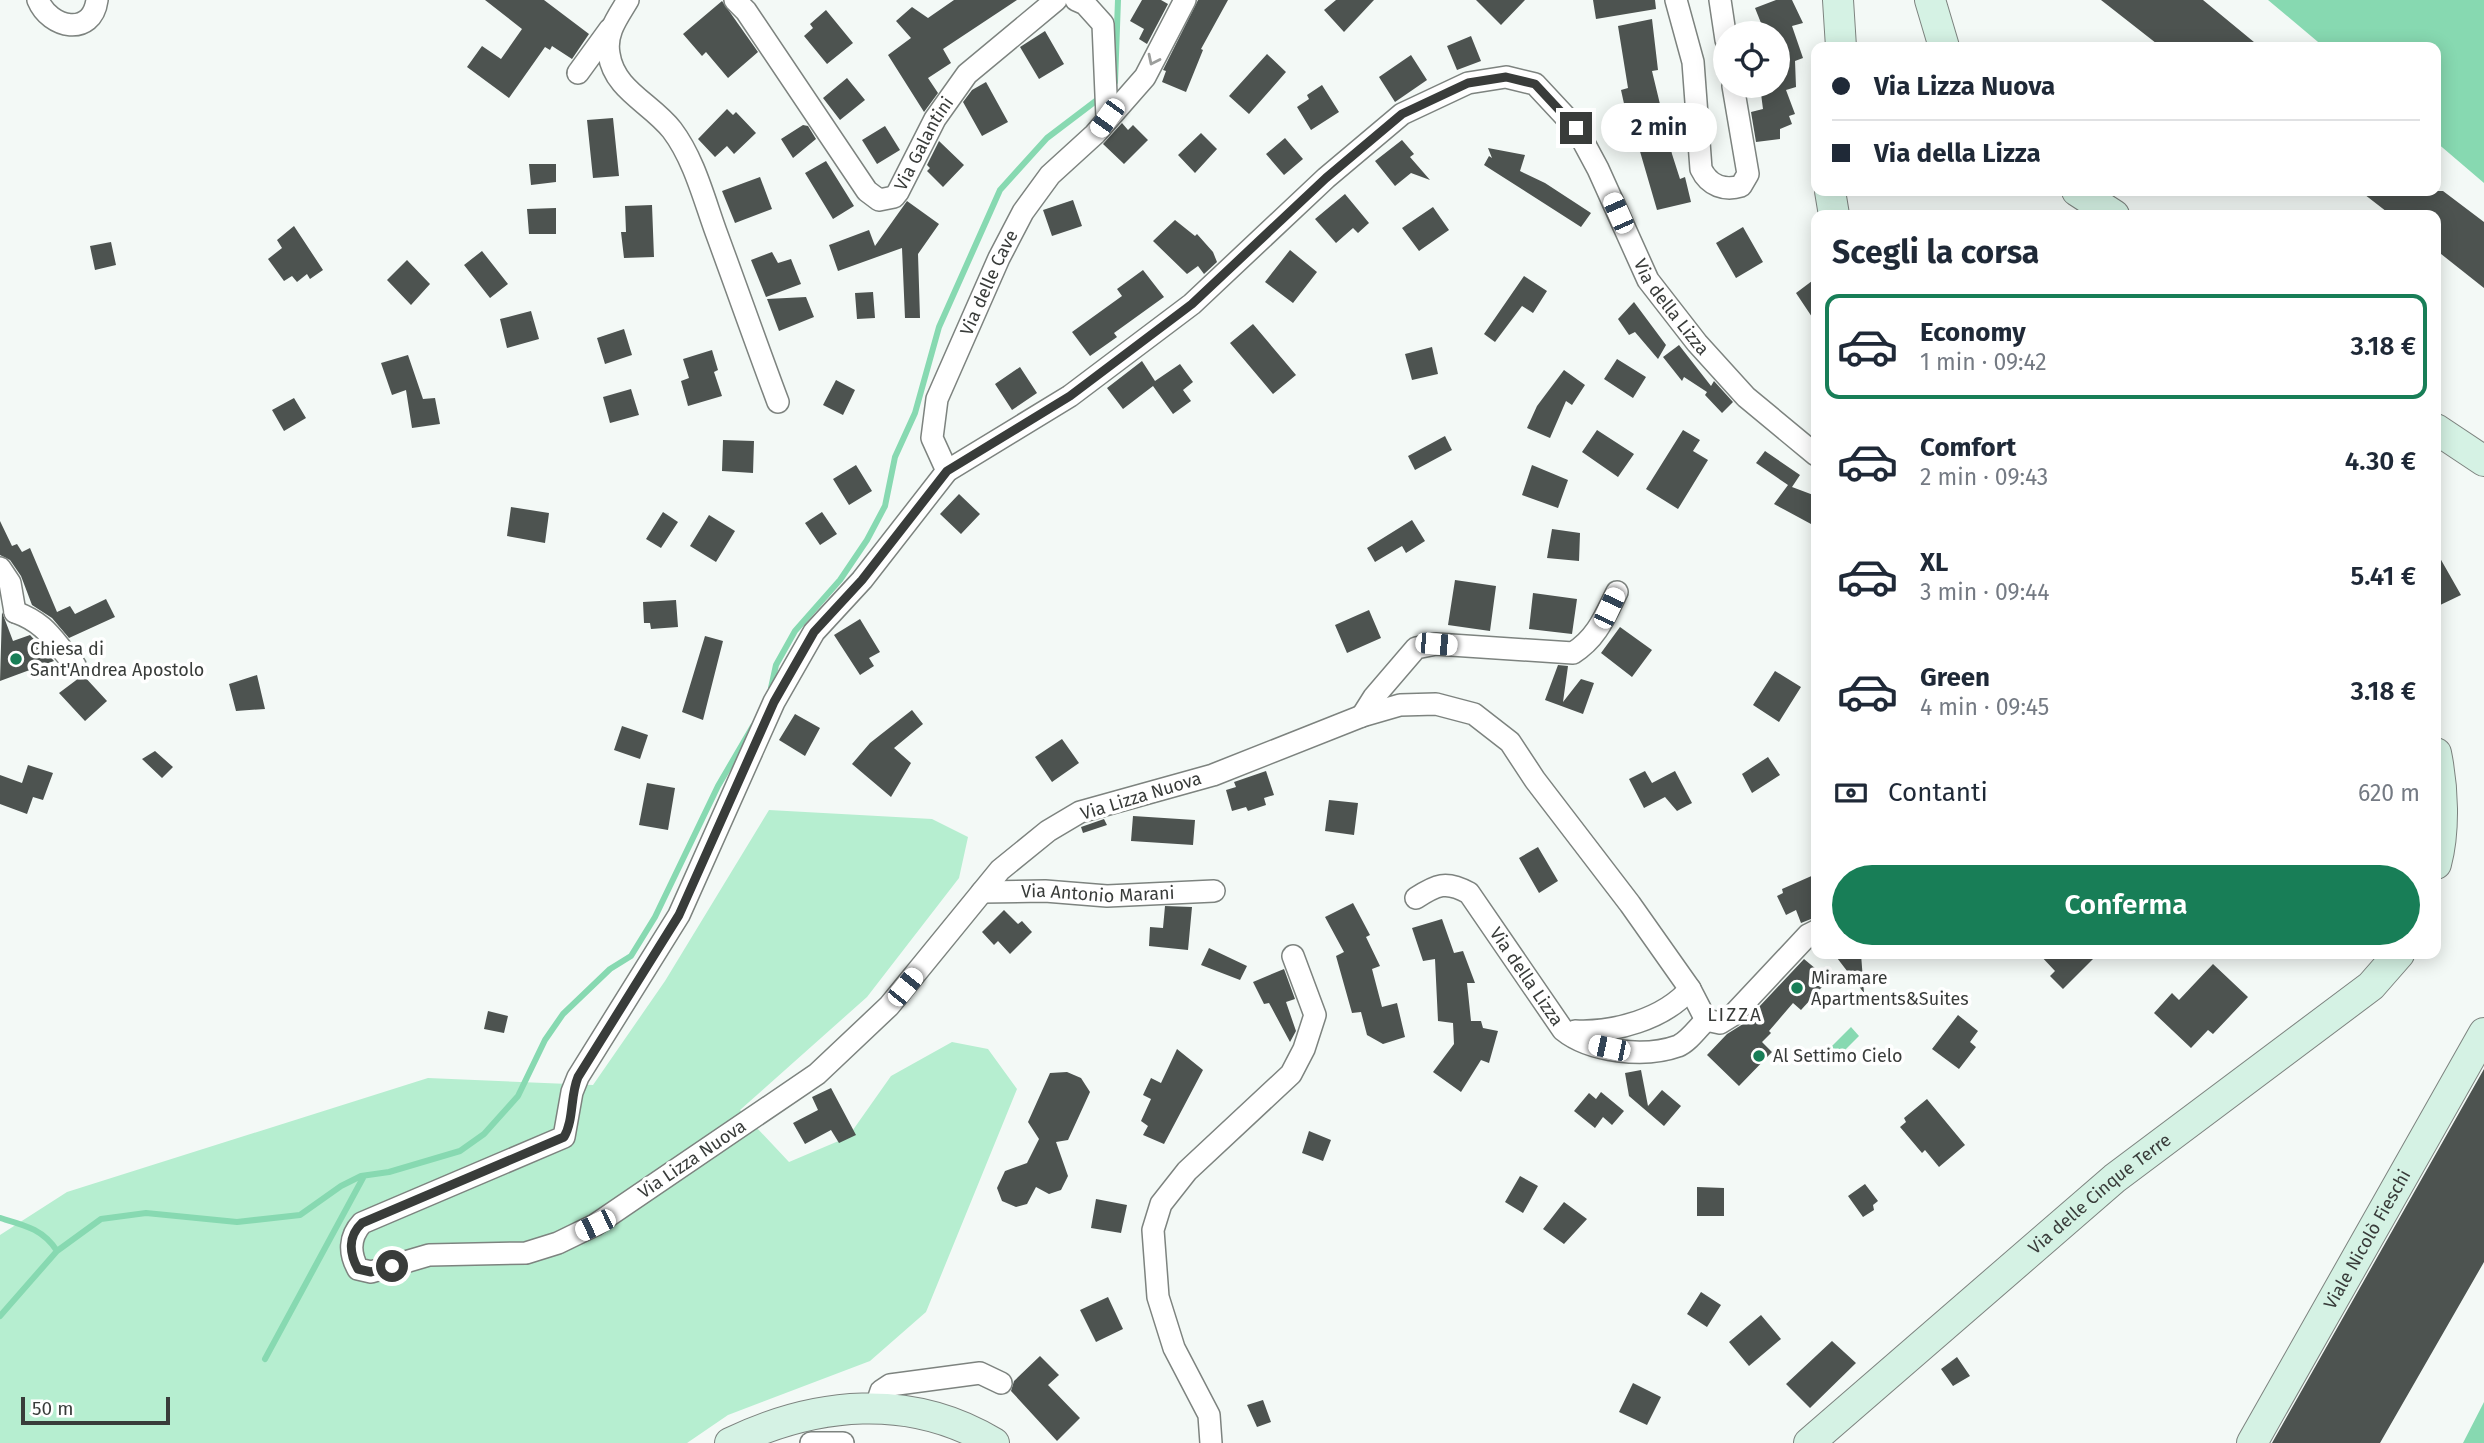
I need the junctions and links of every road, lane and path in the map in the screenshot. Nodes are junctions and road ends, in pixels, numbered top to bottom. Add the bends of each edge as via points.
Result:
1 (38, 0) edge
2 (97, 0) edge
3 (611, 0) edge
4 (628, 0) edge
5 (735, 0) edge
6 (1056, 0) edge
7 (1076, 0) edge
8 (1185, 0) edge
9 (1676, 0) edge
10 (1720, 0) edge
11 (1838, 0) edge
12 (1930, 0) edge
13 (1723, 21) edge
14 (611, 27) junction
15 (1841, 42) edge
16 (1943, 42) edge
17 (579, 73) dead end
18 (1735, 98) edge
19 (1106, 113) junction
20 (2085, 196) edge
21 (2106, 210) edge
22 (778, 402) dead end
23 (2441, 432) edge
24 (1811, 451) edge
25 (2484, 461) edge
26 (947, 471) junction
27 (0, 568) edge
28 (1617, 592) dead end
29 (8, 615) edge
30 (75, 665) dead end
31 (1362, 716) junction
32 (1214, 891) dead end
33 (982, 892) junction
34 (1416, 898) dead end
35 (1811, 934) edge
36 (1293, 956) dead end
37 (2395, 959) edge
38 (1690, 989) junction
39 (1706, 1020) junction
40 (1563, 1030) junction
41 (2484, 1033) edge
42 (1001, 1383) dead end
43 (876, 1406) junction
44 (730, 1443) edge
45 (811, 1443) edge
46 (843, 1443) edge
47 (994, 1443) edge
48 (1211, 1443) edge
49 (1810, 1443) edge
50 (2252, 1443) edge

1 - 2 street via 52,20 77,26 95,13
3 - 14 street via 602,16
4 - 14 street
5 - 6 street, Via Galantini via 867,191 879,200 898,192 935,119 967,74
7 - 19 street via 1103,24
8 -> 19 street, Via delle Cave via 1145,77
9 - 18 street via 1693,62 1702,169 1711,182 1732,189 1741,186 1748,174
10 - 13 street
11 - 15 main road
12 - 16 main road
14 - 17 street
14 - 22 street via 608,53 615,74 673,131 694,172
19 - 26 street, Via delle Cave via 1095,134 1050,175 1023,212 945,376 932,438
20 - 21 main road
23 - 25 main road
24 - 26 street, Via della Lizza via 1746,397 1648,280 1576,128 1535,84 1506,77 1468,83 1402,114 1326,178 1192,304 1070,396
26 - 33 street, Via Lizza Nuova via 807,644 774,702 679,915 578,1077 564,1137 362,1223 351,1245 356,1266 371,1272 429,1255 526,1253 595,1225 817,1074 889,1006
27 - 29 street via 10,583
28 - 31 street via 1601,625 1587,644 1573,653 1436,644 1416,648
29 - 30 street via 35,620 47,628
31 - 33 street, Via Lizza Nuova via 1213,775 1080,812 1000,870
31 - 38 street, Via Lizza Nuova via 1400,705 1436,704 1474,714 1510,742
32 - 33 street, Via Antonio Marani via 1107,896
34 - 40 street, Via della Lizza via 1448,883 1469,893
35 - 39 street, Via della Lizza via 1733,1015 1720,1023
36 - 48 street via 1315,1015 1304,1049 1291,1074 1186,1171 1161,1204 1153,1230 1158,1297 1174,1348 1209,1415
37 - 49 main road, Via delle Cinque Terre via 2371,986 2115,1178
38 - 39 street, Via Lizza Nuova
38 - 40 street via 1679,1001 1634,1022 1609,1030
39 - 40 street, Via della Lizza via 1681,1045 1659,1051 1601,1046 1572,1038
41 - 50 main road, Viale Nicolò Fieschi
42 - 43 street via 980,1373 890,1385 881,1391
43 - 44 main road via 808,1415
43 - 47 main road via 960,1426
45 - 46 street

